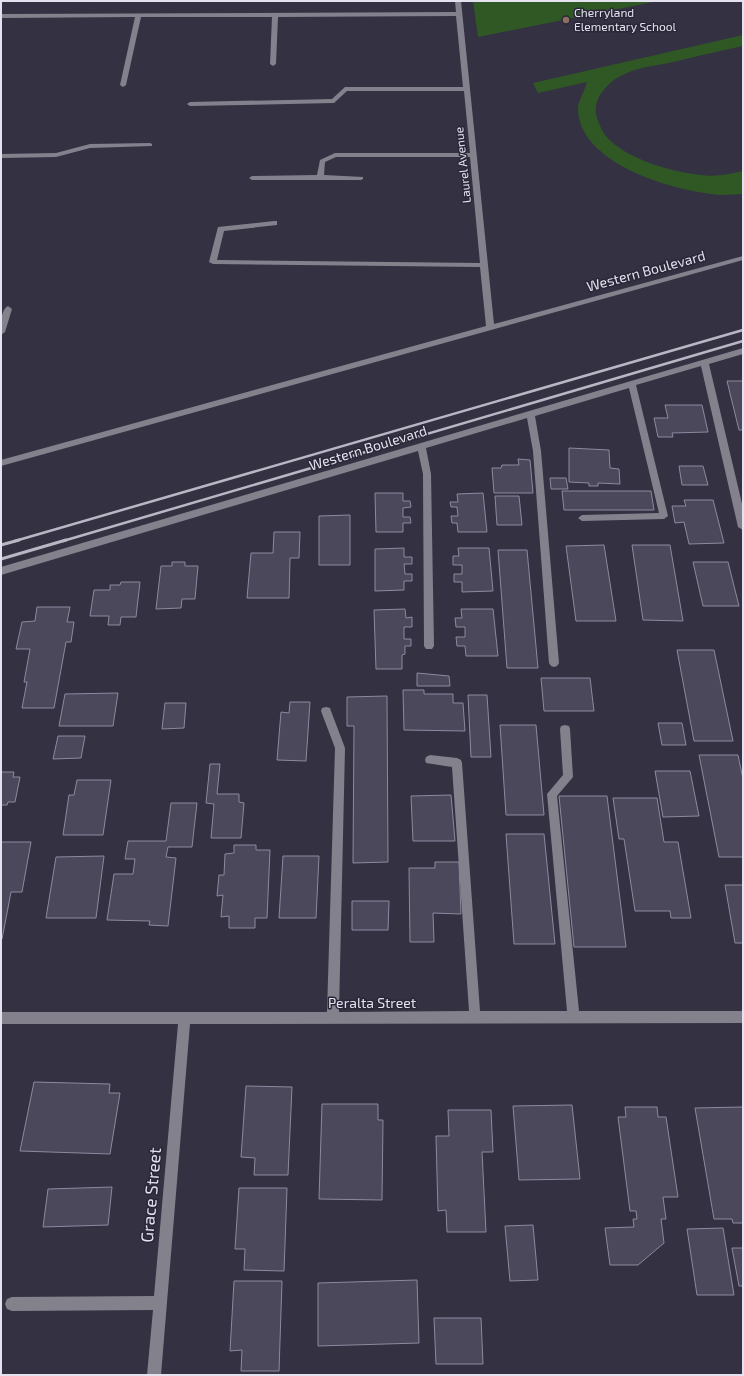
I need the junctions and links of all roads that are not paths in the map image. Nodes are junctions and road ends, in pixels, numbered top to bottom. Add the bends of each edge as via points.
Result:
1 (458, 1) edge
2 (459, 14) junction
3 (138, 15) junction
4 (275, 15) junction
5 (1, 16) edge
6 (273, 64) dead end
7 (122, 85) dead end
8 (466, 89) junction
9 (190, 104) dead end
10 (150, 145) dead end
11 (473, 155) junction
12 (1, 156) edge
13 (320, 177) junction
14 (252, 178) dead end
15 (360, 178) dead end
16 (274, 223) dead end
17 (743, 258) edge
18 (484, 265) junction
19 (8, 309) dead end
20 (490, 327) junction
21 (1, 332) edge
22 (743, 351) edge
23 (704, 362) junction
24 (632, 384) junction
25 (530, 414) junction
26 (421, 446) junction
27 (1, 463) edge
28 (582, 518) dead end
29 (743, 528) edge
30 (1, 571) edge
31 (429, 646) dead end
32 (554, 663) dead end
33 (326, 711) dead end
34 (565, 729) dead end
35 (430, 760) dead end
36 (185, 1017) junction
37 (574, 1017) junction
38 (743, 1017) edge
39 (1, 1018) edge
40 (333, 1018) junction
41 (475, 1018) junction
42 (160, 1303) junction
43 (12, 1304) dead end
44 (154, 1375) edge

1 - 2 street, Laurel Avenue
2 - 4 street
2 - 8 street, Laurel Avenue
3 - 4 street
3 - 5 street
3 - 7 street
4 - 6 street
8 - 9 street via 345,89 334,101
8 - 11 street, Laurel Avenue
10 - 12 street via 90,146 56,155
11 - 13 street via 335,155 322,161
11 - 18 street, Laurel Avenue
13 - 14 street
13 - 15 street
16 - 18 street via 221,229 213,262
17 - 20 street, Western Boulevard
18 - 20 street, Laurel Avenue
19 - 21 street
20 - 27 street, Western Boulevard
22 - 23 street, Western Boulevard
23 - 24 street, Western Boulevard
23 - 29 street
24 - 25 street, Western Boulevard
24 - 28 street via 664,516
25 - 26 street, Western Boulevard
25 - 32 street via 538,451
26 - 30 street, Western Boulevard
26 - 31 street via 427,474
33 - 40 street via 340,748
34 - 37 street via 568,777 552,794
35 - 41 street via 457,763
36 - 39 street, Peralta Street
36 - 40 street, Peralta Street
36 - 42 street, Grace Street
37 - 38 street, Peralta Street
37 - 41 street, Peralta Street
40 - 41 street, Peralta Street
42 - 43 street
42 - 44 street, Grace Street

